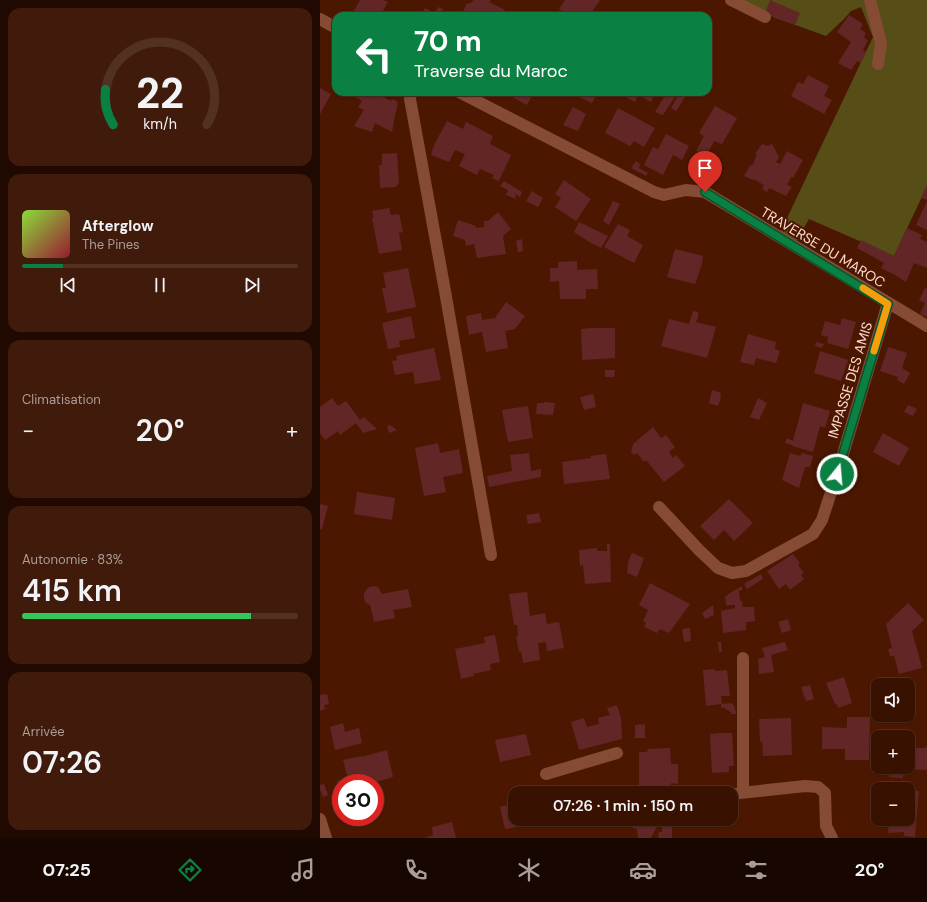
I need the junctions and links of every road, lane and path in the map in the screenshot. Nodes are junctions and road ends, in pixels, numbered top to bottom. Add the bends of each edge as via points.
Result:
1 (731, 0) edge
2 (870, 0) edge
3 (765, 17) dead end
4 (320, 19) edge
5 (332, 26) edge
6 (878, 64) dead end
7 (410, 96) edge
8 (467, 96) edge
9 (888, 304) junction
10 (927, 326) edge
11 (659, 507) dead end
12 (491, 555) dead end
13 (743, 658) dead end
14 (617, 753) dead end
15 (546, 774) dead end
16 (743, 792) junction
17 (738, 793) edge
18 (320, 819) edge
19 (326, 838) edge
20 (832, 838) edge

1 - 3 street
2 - 6 street via 881,43
4 - 5 street
7 - 12 street
8 - 9 street, TRAVERSE DU MAROC via 654,192 664,195 686,190 705,192
9 - 10 street, TRAVERSE DU MAROC
9 - 11 street, IMPASSE DES AMIS via 822,520 813,534 746,571 732,573 718,568
13 - 16 street
14 - 15 street
16 - 17 street
16 - 20 street via 818,787 825,793 826,826
18 - 19 street

